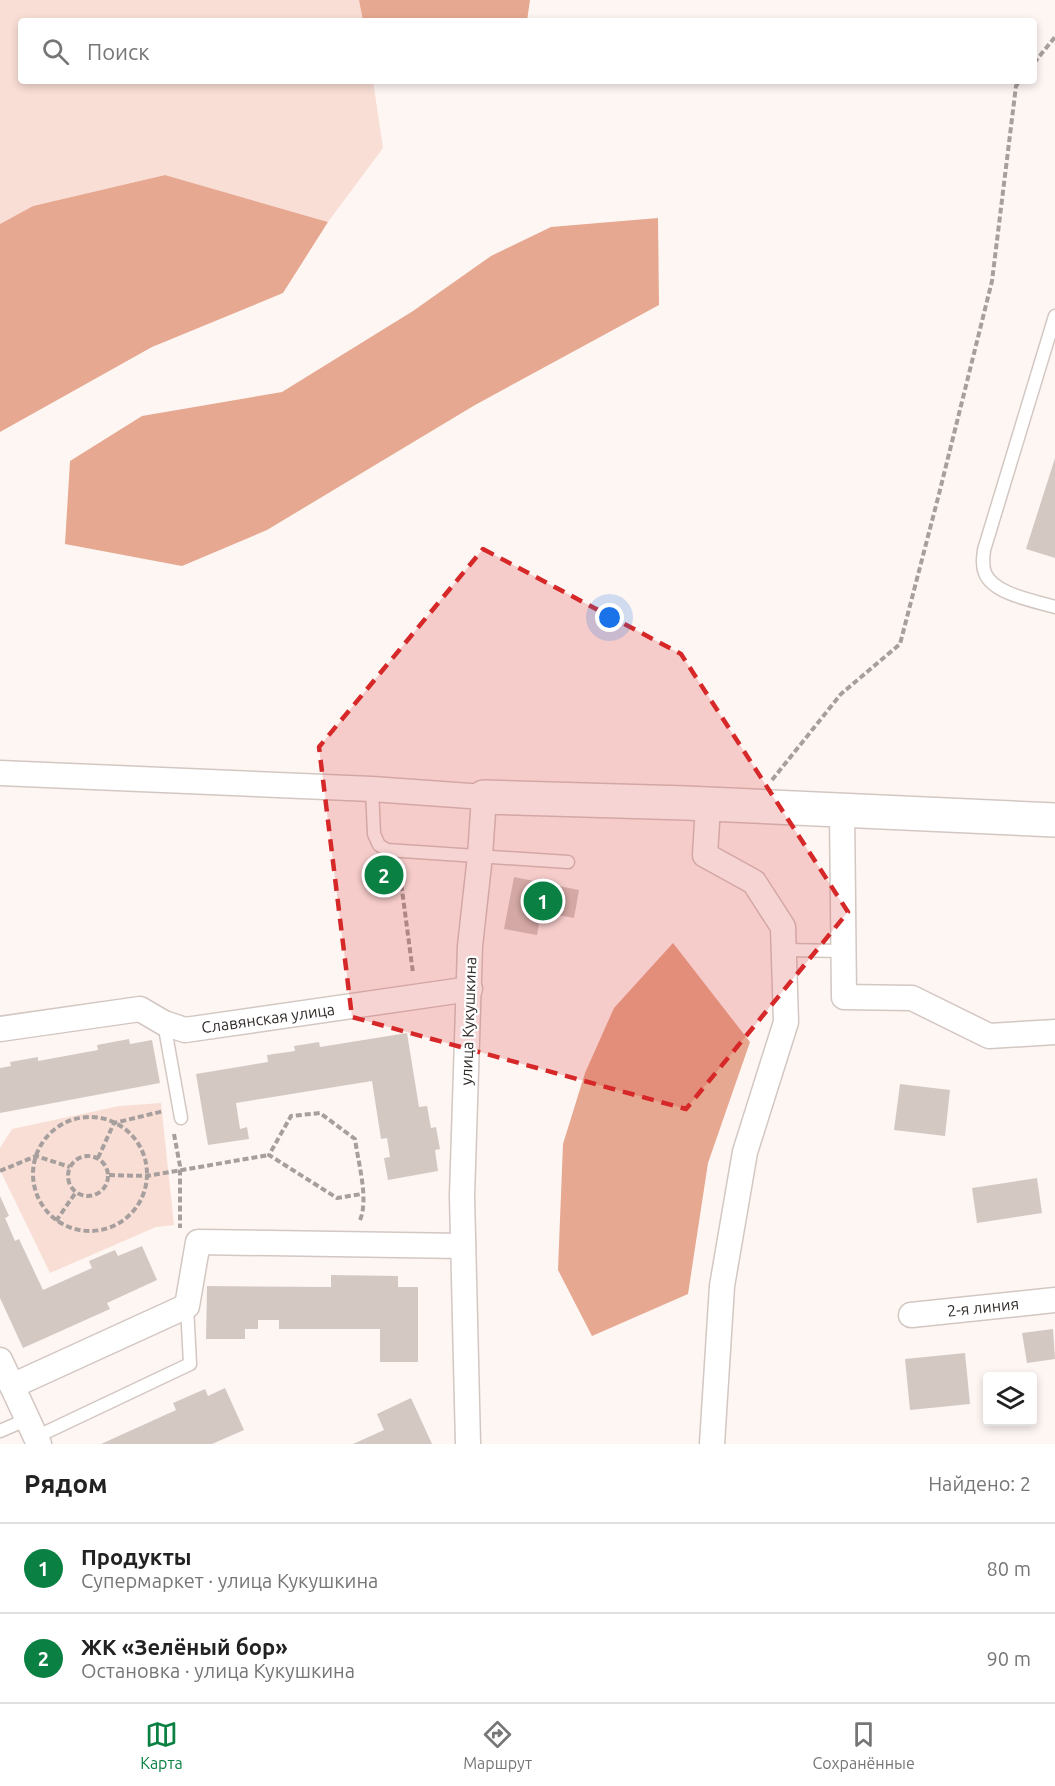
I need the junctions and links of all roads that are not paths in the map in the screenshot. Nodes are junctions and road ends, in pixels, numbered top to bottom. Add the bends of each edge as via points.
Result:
1 (1055, 316) edge
2 (1055, 607) edge
3 (0, 773) edge
4 (372, 789) junction
5 (484, 797) junction
6 (708, 806) junction
7 (842, 810) junction
8 (1055, 820) edge
9 (480, 856) junction
10 (568, 862) dead end
11 (783, 950) junction
12 (844, 951) junction
13 (470, 989) junction
14 (164, 1023) junction
15 (0, 1029) edge
16 (1055, 1032) edge
17 (177, 1112) road end
18 (463, 1246) junction
19 (1055, 1300) edge
20 (187, 1306) junction
21 (911, 1315) dead end
22 (0, 1360) edge
23 (6, 1389) edge
24 (0, 1431) edge
25 (34, 1433) edge
26 (468, 1444) edge
27 (712, 1444) edge

1 - 2 lane via 982,563 992,584
3 - 4 street
4 - 5 street
4 - 9 lane via 374,834 387,850
5 - 6 street
5 - 9 street, улица Кукушкина
6 - 7 street
6 - 11 street via 705,855 754,882 783,927
7 - 8 street
7 - 12 street
9 - 10 lane
9 - 13 street, улица Кукушкина via 470,946
11 - 12 lane
11 - 27 street via 786,1022 745,1152 722,1286
12 - 16 street via 844,996 912,998 989,1036
13 - 14 street, Славянская улица via 185,1030
13 - 18 street, улица Кукушкина
14 - 15 street, Славянская улица via 140,1009
14 - 17 lane
18 - 20 street via 198,1242
18 - 26 street, улица Кукушкина
19 - 21 street, 2-я линия
20 - 23 street
20 - 25 lane via 190,1364
22 - 23 street
23 - 25 street
24 - 25 lane

